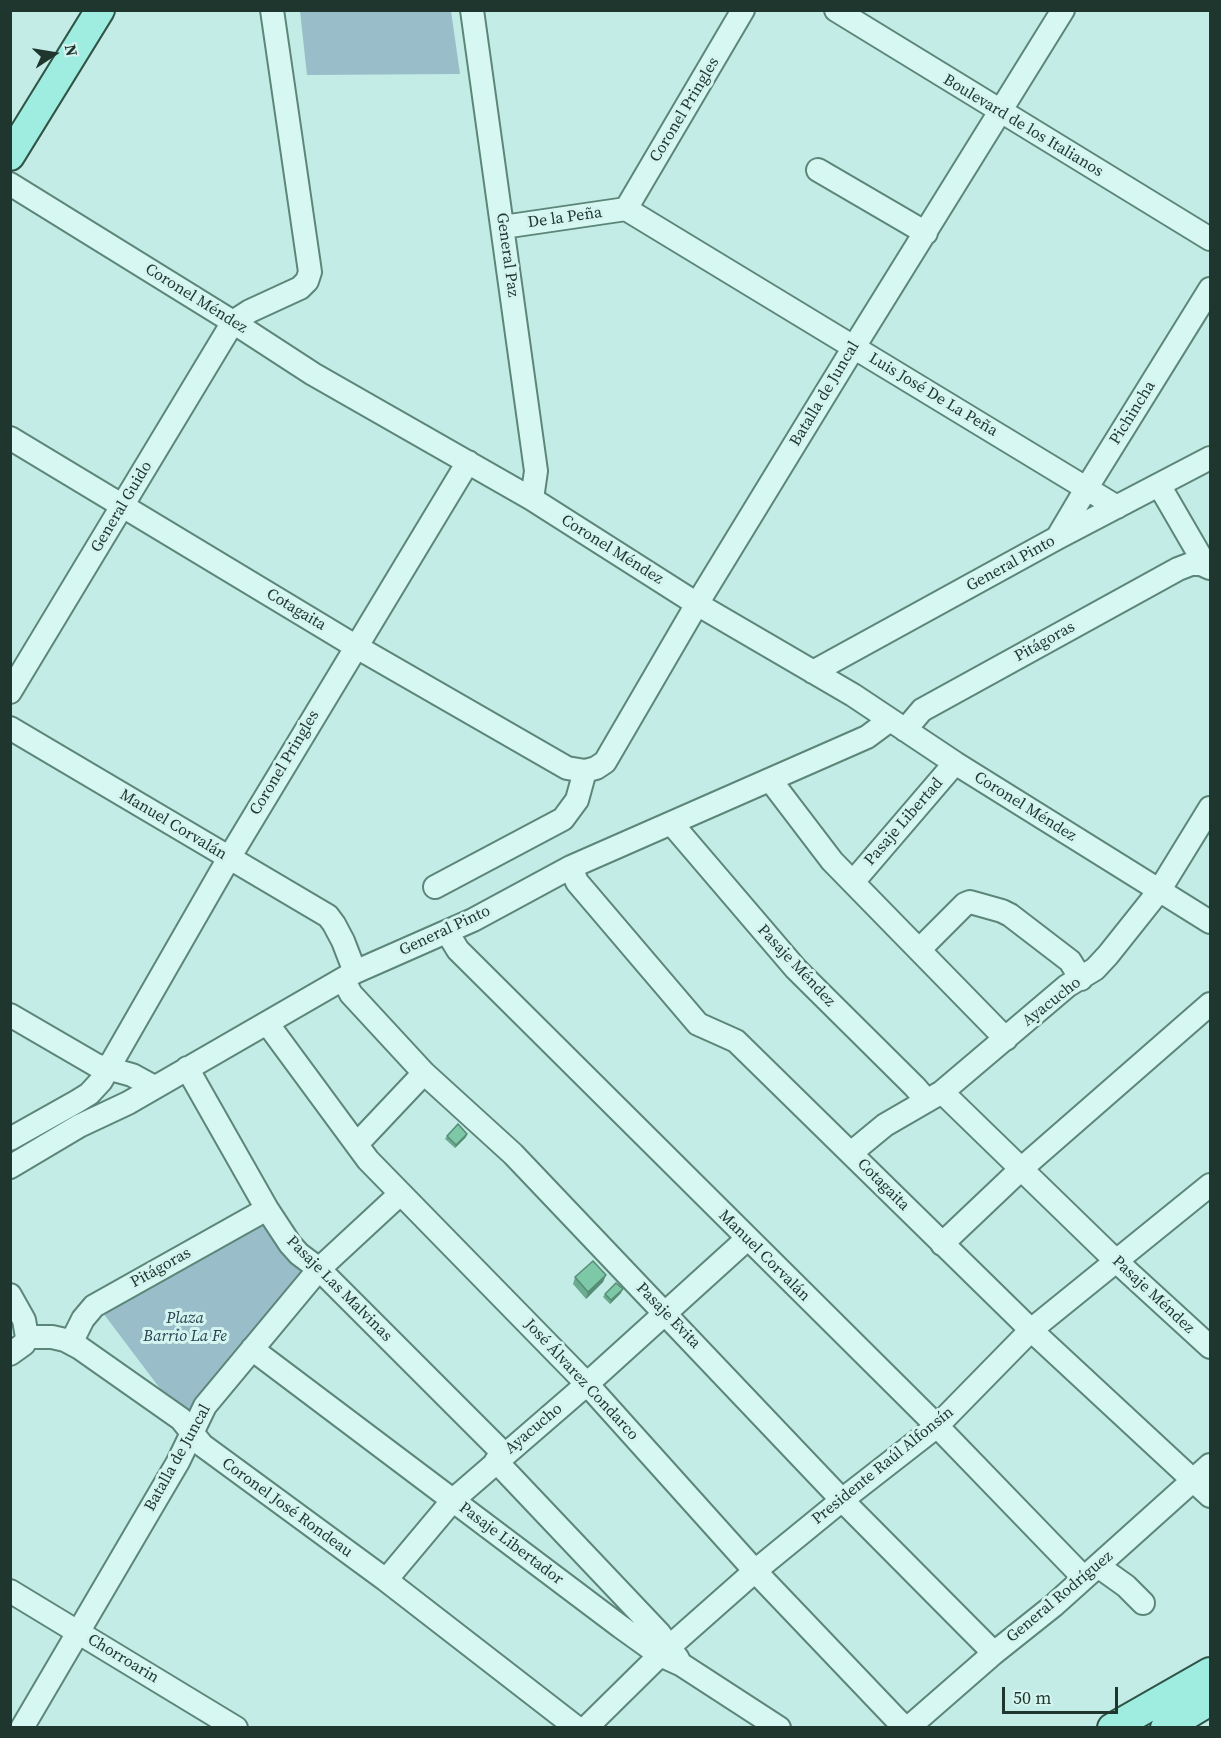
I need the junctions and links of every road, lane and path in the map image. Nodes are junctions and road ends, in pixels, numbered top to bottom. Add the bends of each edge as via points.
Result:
1 (100, 10) edge
2 (472, 10) edge
3 (743, 10) edge
4 (836, 10) edge
5 (1063, 10) edge
6 (269, 13) edge
7 (1001, 113) junction
8 (10, 156) edge
9 (818, 170) dead end
10 (10, 184) edge
11 (626, 209) junction
12 (503, 227) junction
13 (926, 232) junction
14 (1210, 239) edge
15 (1210, 289) edge
16 (233, 322) junction
17 (854, 347) junction
18 (10, 438) edge
19 (1210, 458) edge
20 (468, 462) junction
21 (1159, 485) junction
22 (1086, 489) junction
23 (532, 499) junction
24 (123, 505) junction
25 (1117, 507) junction
26 (1057, 538) junction
27 (1203, 566) edge
28 (698, 604) junction
29 (355, 646) junction
30 (813, 672) junction
31 (10, 692) edge
32 (898, 725) junction
33 (10, 728) edge
34 (955, 763) junction
35 (585, 771) junction
36 (771, 781) junction
37 (1210, 808) edge
38 (672, 824) junction
39 (229, 858) junction
40 (571, 867) junction
41 (853, 882) junction
42 (435, 887) dead end
43 (1159, 891) junction
44 (1210, 922) edge
45 (334, 924) joint
46 (447, 932) junction
47 (919, 950) junction
48 (349, 976) junction
49 (1081, 979) junction
50 (1210, 1004) edge
51 (10, 1015) edge
52 (267, 1023) junction
53 (1006, 1039) junction
54 (109, 1068) junction
55 (187, 1068) junction
56 (424, 1073) junction
57 (154, 1087) junction
58 (935, 1096) junction
59 (10, 1139) edge
60 (357, 1144) junction
61 (851, 1154) junction
62 (10, 1167) edge
63 (1021, 1169) junction
64 (1210, 1185) edge
65 (400, 1194) junction
66 (267, 1209) junction
67 (747, 1239) junction
68 (942, 1244) junction
69 (1115, 1260) junction
70 (320, 1269) junction
71 (10, 1295) edge
72 (665, 1312) junction
73 (1031, 1330) junction
74 (27, 1337) junction
75 (71, 1343) junction
76 (1210, 1347) edge
77 (252, 1349) junction
78 (10, 1354) edge
79 (586, 1384) junction
80 (937, 1426) junction
81 (192, 1431) junction
82 (500, 1457) junction
83 (1210, 1465) edge
84 (1194, 1480) junction
85 (1210, 1496) edge
86 (453, 1500) junction
87 (842, 1500) junction
88 (755, 1571) junction
89 (1091, 1572) junction
90 (386, 1580) junction
91 (10, 1591) edge
92 (1143, 1603) dead end
93 (80, 1632) junction
94 (994, 1653) junction
95 (671, 1655) junction
96 (1210, 1672) edge
97 (1210, 1701) edge
98 (22, 1728) edge
99 (236, 1728) edge
100 (577, 1728) edge
101 (586, 1728) edge
102 (779, 1728) edge
103 (908, 1728) edge
104 (1112, 1728) edge
105 (1165, 1728) edge

1 - 8 main road
2 - 12 street, General Paz
3 - 11 street, Coronel Pringles
4 - 7 street, Boulevard de los Italianos
5 - 7 street, Batalla de Juncal
6 - 16 street via 310,272 300,288 250,310
7 - 13 street, Batalla de Juncal
7 - 14 street, Boulevard de los Italianos
9 - 13 street
10 - 16 street, Coronel Méndez
11 - 12 street, De la Peña
11 - 17 street, Luis José De La Peña
12 - 23 street, General Paz via 537,471
13 - 17 street, Batalla de Juncal
15 - 22 street, Pichincha
16 - 20 street, Coronel Méndez via 313,374
16 - 24 street, General Guido
17 - 22 street, Luis José De La Peña
17 - 28 street, Batalla de Juncal
18 - 24 street, Cotagaita
19 - 21 street, General Pinto
20 - 23 street, Coronel Méndez
20 - 29 street, Coronel Pringles
21 - 25 street, General Pinto
21 - 27 street
22 - 25 street, Luis José De La Peña
22 - 26 street, Pichincha
23 - 28 street, Coronel Méndez
24 - 29 street, Cotagaita
24 - 31 street, General Guido
25 - 26 street, General Pinto
26 - 30 street, General Pinto
27 - 32 street, Pitágoras via 1178,569
28 - 30 street, Coronel Méndez
28 - 35 street, Batalla de Juncal via 605,762
29 - 35 street, Cotagaita via 567,768
29 - 39 street, Coronel Pringles
30 - 32 street, Coronel Méndez
32 - 34 street, Coronel Méndez
32 - 36 street, General Pinto
33 - 39 street, Manuel Corvalán
34 - 41 street, Pasaje Libertad
34 - 43 street, Coronel Méndez
35 - 42 street via 577,800 563,819
36 - 38 street, General Pinto
36 - 41 street via 832,861
37 - 43 street, Ayacucho
38 - 40 street, General Pinto
38 - 58 street, Pasaje Méndez via 796,969 915,1087
39 - 45 street, Manuel Corvalán via 328,916
39 - 54 street, Coronel Pringles
40 - 46 street, General Pinto
40 - 61 street, Cotagaita via 577,882 698,1024 736,1041
41 - 47 street
43 - 44 street, Coronel Méndez
43 - 49 street, Ayacucho via 1108,955
45 - 48 street, Pasaje Evita
46 - 48 street, General Pinto
46 - 67 street, Manuel Corvalán via 458,950
47 - 49 street via 970,902 1010,915 1070,961
47 - 53 street
48 - 52 street, General Pinto
48 - 56 street, Pasaje Evita via 351,994
49 - 53 street, Ayacucho via 1067,986
50 - 63 street
51 - 54 street via 96,1065
52 - 55 street, General Pinto
52 - 60 street, José Álvarez Condarco
53 - 58 street, Ayacucho
54 - 57 street
54 - 59 street via 89,1094
55 - 57 street, General Pinto
55 - 66 street, Pasaje Las Malvinas
56 - 60 street
56 - 72 street, Pasaje Evita via 513,1154
57 - 62 street, General Pinto
58 - 61 street, Ayacucho via 885,1125
58 - 63 street, Pasaje Méndez
60 - 65 street, José Álvarez Condarco
61 - 68 street, Cotagaita
63 - 68 street
63 - 69 street, Pasaje Méndez
64 - 69 street, Presidente Raúl Alfonsín
65 - 70 street, Batalla de Juncal
65 - 79 street, José Álvarez Condarco
66 - 70 street, Pasaje Las Malvinas via 290,1244
66 - 75 street, Pitágoras via 94,1306
67 - 72 street, Ayacucho
67 - 80 street, Manuel Corvalán
68 - 73 street, Cotagaita
69 - 73 street, Presidente Raúl Alfonsín
69 - 76 street, Pasaje Méndez
70 - 77 street, Batalla de Juncal
70 - 82 street, Pasaje Las Malvinas
71 - 74 street via 24,1320
72 - 79 street, Ayacucho
72 - 87 street, Pasaje Evita
73 - 80 street, Presidente Raúl Alfonsín
73 - 84 street, Cotagaita
74 - 75 street, Coronel José Rondeau via 52,1337
74 - 78 street via 20,1349
75 - 81 street, Coronel José Rondeau via 181,1419
77 - 81 street, Batalla de Juncal via 205,1406
77 - 86 street, Pasaje Libertador
79 - 82 street, Ayacucho
79 - 88 street, José Álvarez Condarco
80 - 87 street, Presidente Raúl Alfonsín
80 - 89 street, Manuel Corvalán
81 - 90 street, Coronel José Rondeau via 202,1445
81 - 93 street, Batalla de Juncal
82 - 86 street, Ayacucho
82 - 95 street, Pasaje Las Malvinas via 660,1633
83 - 84 street, General Rodríguez
84 - 85 street, Cotagaita
84 - 89 street, General Rodríguez
86 - 90 street, Ayacucho
86 - 95 street, Pasaje Libertador
87 - 88 street, Presidente Raúl Alfonsín
87 - 94 street, Pasaje Evita
88 - 95 street, Presidente Raúl Alfonsín
88 - 103 street, José Álvarez Condarco
89 - 92 street, Manuel Corvalán via 1126,1586
89 - 94 street, General Rodríguez
90 - 100 street, Coronel José Rondeau
91 - 93 street, Chorroarin
93 - 98 street, Batalla de Juncal
93 - 99 street, Chorroarin
94 - 103 street, General Rodríguez
95 - 101 street, Presidente Raúl Alfonsín
95 - 102 street, Pasaje Libertador
96 - 104 main road
97 - 105 main road

